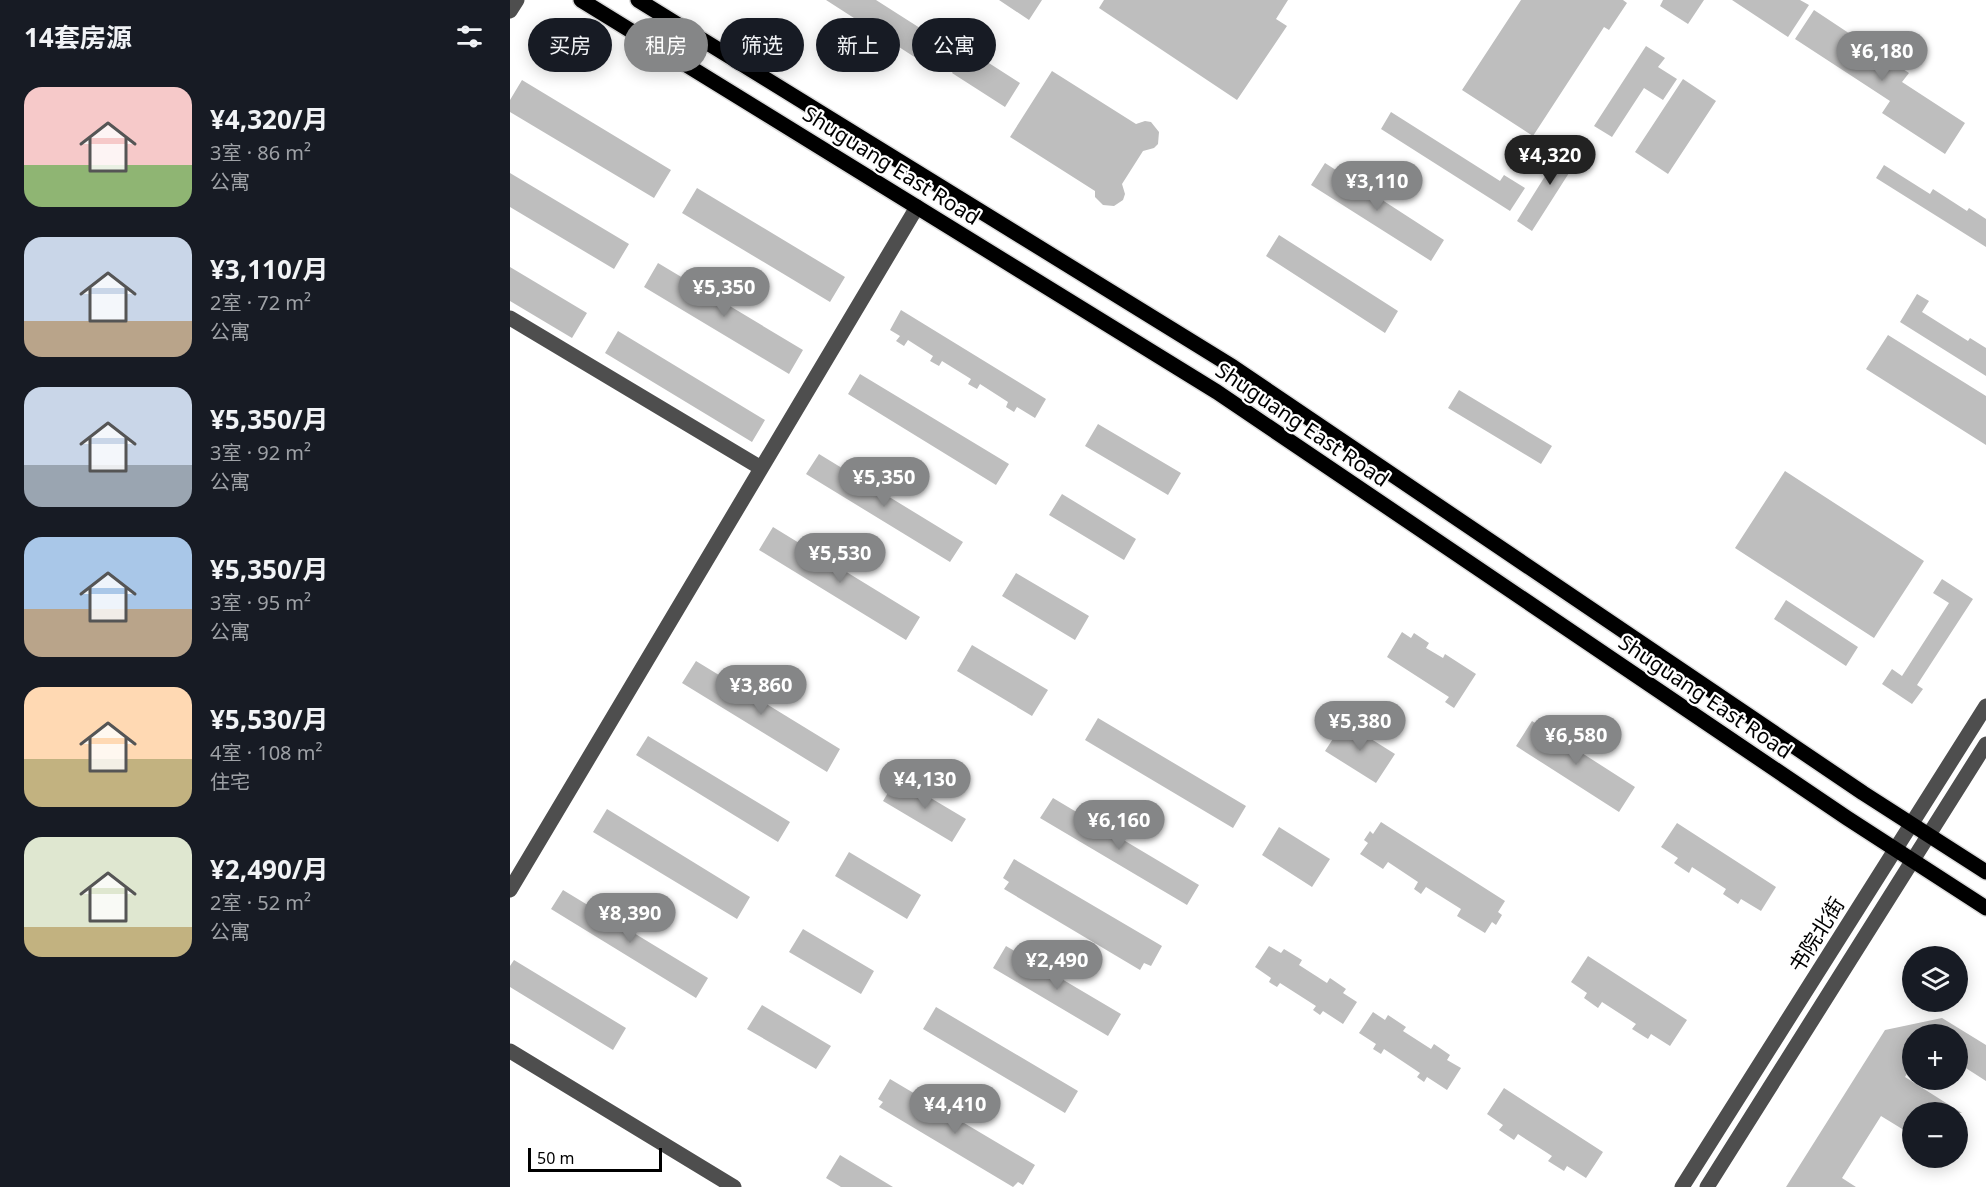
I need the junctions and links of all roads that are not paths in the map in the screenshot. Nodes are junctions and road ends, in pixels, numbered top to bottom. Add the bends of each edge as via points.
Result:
1 (517, 0) edge
2 (581, 0) edge
3 (638, 0) edge
4 (510, 11) edge
5 (917, 207) junction
6 (510, 318) edge
7 (761, 468) junction
8 (1986, 706) edge
9 (1986, 744) edge
10 (1911, 824) junction
11 (1929, 835) junction
12 (1895, 850) junction
13 (1913, 861) junction
14 (1986, 872) edge
15 (510, 890) edge
16 (1986, 908) edge
17 (510, 1051) edge
18 (734, 1187) edge
19 (1682, 1187) edge
20 (1707, 1187) edge

1 - 4 street
2 - 5 main road, Shuguang East Road
3 - 10 main road, Shuguang East Road via 1233,367
5 - 7 street
5 - 12 main road, Shuguang East Road via 1216,392
6 - 7 street
7 - 15 street
8 - 10 street, 书院北街
9 - 11 street, 书院北街
10 - 11 main road, Shuguang East Road
10 - 12 street, 书院北街
11 - 13 street, 书院北街
11 - 14 main road, Shuguang East Road
12 - 13 main road, Shuguang East Road
12 - 19 street, 书院北街
13 - 16 main road, Shuguang East Road
13 - 20 street, 书院北街
17 - 18 street

